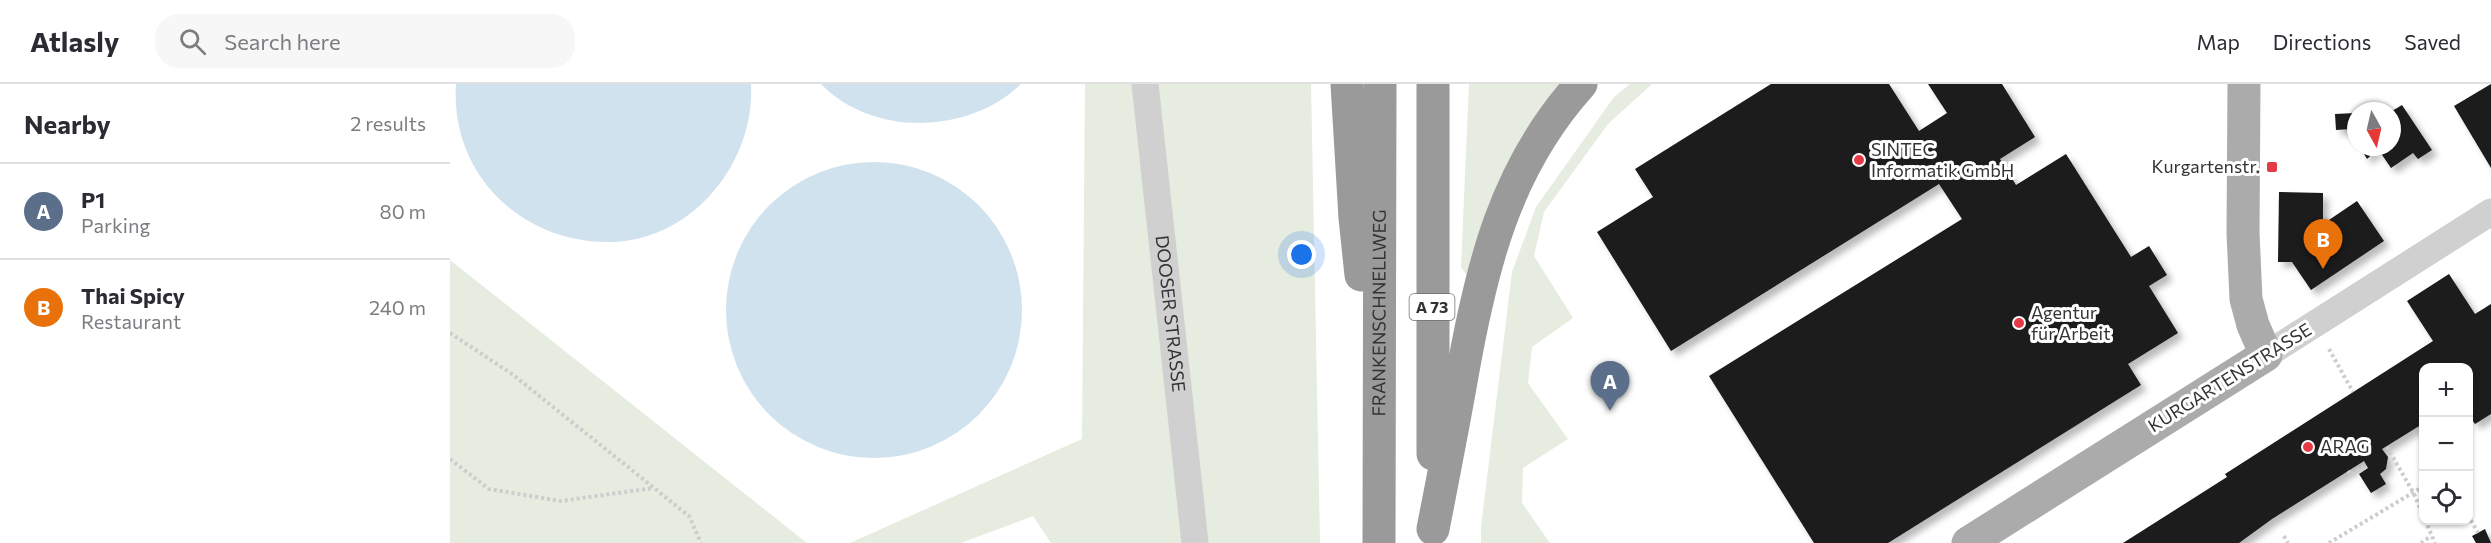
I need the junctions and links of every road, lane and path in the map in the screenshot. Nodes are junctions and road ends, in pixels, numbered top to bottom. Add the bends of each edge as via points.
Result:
1 (1145, 84) edge
2 (1347, 84) edge
3 (1380, 84) edge
4 (1433, 84) edge
5 (1581, 84) edge
6 (2244, 84) edge
7 (2491, 212) edge
8 (2315, 324) junction
9 (450, 333) edge
10 (2266, 355) junction
11 (2354, 392) dead end
12 (1379, 438) junction
13 (2387, 450) dead end
14 (450, 459) edge
15 (2367, 465) dead end
16 (2348, 471) dead end
17 (654, 488) junction
18 (2419, 489) edge
19 (2414, 492) junction
20 (2419, 506) edge
21 (2473, 523) edge
22 (2426, 525) edge
23 (2478, 533) dead end
24 (1433, 536) edge
25 (2284, 536) dead end
26 (2431, 536) junction
27 (701, 543) edge
28 (1195, 543) edge
29 (1379, 543) edge
30 (1968, 543) edge
31 (2288, 543) edge
32 (2329, 543) edge
33 (2421, 543) edge
34 (2435, 543) edge

1 - 28 street, DOOSER STRASSE
2 - 12 highway via 1355,218
3 - 12 highway, FRANKENSCHNELLWEG
4 - 24 highway, A 73
5 - 24 highway via 1529,155 1484,265
6 - 10 main road via 2246,299
7 - 8 street, KURGARTENSTRASSE
8 - 10 street, KURGARTENSTRASSE
8 - 11 path
9 - 17 path via 512,374
10 - 30 main road, KURGARTENSTRASSE
12 - 29 highway, FRANKENSCHNELLWEG
13 - 19 path
14 - 17 path via 489,489 561,501
15 - 16 path via 2351,475
17 - 27 path via 689,516
18 - 19 path
19 - 20 path
19 - 32 path
21 - 23 path
22 - 26 path
25 - 31 path
26 - 33 path
26 - 34 path

